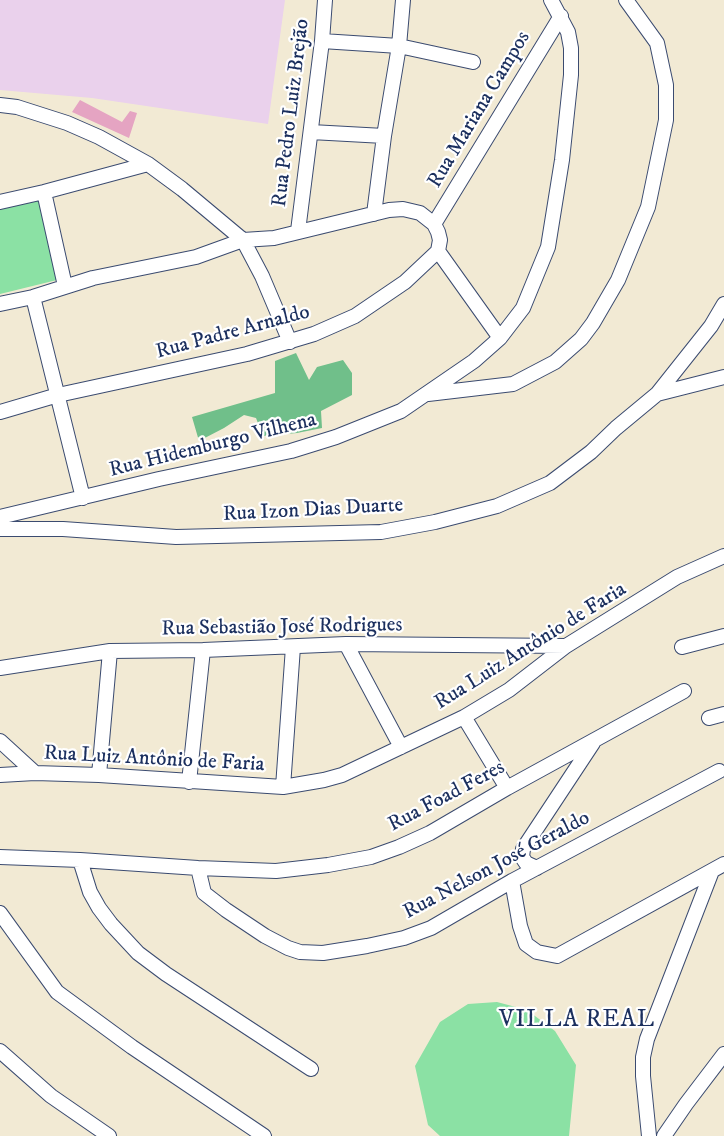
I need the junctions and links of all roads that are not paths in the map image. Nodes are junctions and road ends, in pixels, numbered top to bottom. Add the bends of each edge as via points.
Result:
1 (325, 0) edge
2 (403, 0) edge
3 (551, 0) edge
4 (626, 0) edge
5 (561, 16) junction
6 (322, 41) junction
7 (399, 46) junction
8 (473, 62) dead end
9 (0, 105) edge
10 (312, 132) junction
11 (384, 136) junction
12 (148, 164) junction
13 (44, 192) junction
14 (0, 202) edge
15 (374, 214) junction
16 (434, 224) junction
17 (298, 231) junction
18 (243, 240) junction
19 (438, 251) junction
20 (66, 286) junction
21 (33, 297) junction
22 (0, 304) edge
23 (724, 304) edge
24 (500, 338) junction
25 (290, 342) junction
26 (724, 377) edge
27 (427, 394) junction
28 (657, 394) junction
29 (58, 395) junction
30 (0, 412) edge
31 (83, 498) junction
32 (0, 517) edge
33 (0, 529) edge
34 (724, 556) edge
35 (724, 636) edge
36 (346, 644) junction
37 (566, 646) junction
38 (293, 647) junction
39 (682, 647) dead end
40 (203, 650) junction
41 (110, 651) junction
42 (0, 668) edge
43 (684, 692) dead end
44 (724, 714) edge
45 (464, 718) junction
46 (709, 718) dead end
47 (0, 741) edge
48 (593, 742) junction
49 (401, 747) junction
50 (719, 772) dead end
51 (35, 773) junction
52 (0, 775) edge
53 (99, 776) junction
54 (189, 782) junction
55 (284, 787) junction
56 (507, 788) junction
57 (0, 857) edge
58 (80, 860) junction
59 (718, 867) edge
60 (198, 868) junction
61 (537, 868) junction
62 (512, 881) junction
63 (0, 913) edge
64 (0, 1051) edge
65 (724, 1054) edge
66 (311, 1069) dead end
67 (109, 1136) edge
68 (264, 1136) edge
69 (649, 1136) edge
70 (664, 1136) edge

1 - 6 street, Rua Pedro Luiz Brejão
2 - 7 street
3 - 5 street, Rua Hidemburgo Vilhena
4 - 27 street via 657,42 666,85 666,120 648,207 618,280 593,324 555,362 512,384
5 - 16 street, Rua Mariana Campos
5 - 24 street, Rua Hidemburgo Vilhena via 571,48 572,75 548,247 523,308
6 - 7 street
6 - 10 street, Rua Pedro Luiz Brejão
7 - 8 street
7 - 11 street
9 - 12 street via 67,123
10 - 11 street
10 - 17 street, Rua Pedro Luiz Brejão
11 - 15 street
12 - 13 street
12 - 18 street
13 - 14 street
13 - 20 street
15 - 16 street via 408,210 420,213
15 - 17 street
16 - 19 street via 440,240
17 - 18 street via 274,238
18 - 20 street via 196,257
18 - 25 street
19 - 24 street
19 - 25 street, Rua Padre Arnaldo via 405,282 355,316
20 - 21 street
21 - 22 street
21 - 29 street
23 - 28 street, Rua Izon Dias Duarte via 711,326
24 - 27 street, Rua Hidemburgo Vilhena
25 - 29 street, Rua Padre Arnaldo
26 - 28 street
27 - 31 street, Rua Hidemburgo Vilhena via 401,411 291,451
28 - 33 street, Rua Izon Dias Duarte via 550,483 497,506 435,522 381,532 176,537 62,529
29 - 30 street, Rua Padre Arnaldo
29 - 31 street
31 - 32 street, Rua Hidemburgo Vilhena
34 - 37 street, Rua Luiz Antônio de Faria via 677,578
35 - 39 street
36 - 37 street, Rua Sebastião José Rodrigues
36 - 38 street, Rua Sebastião José Rodrigues
36 - 49 street
37 - 45 street, Rua Luiz Antônio de Faria
38 - 40 street, Rua Sebastião José Rodrigues
38 - 55 street
40 - 41 street, Rua Sebastião José Rodrigues
40 - 54 street
41 - 42 street, Rua Sebastião José Rodrigues
41 - 53 street
43 - 48 street, Rua Foad Feres
44 - 46 street
45 - 49 street, Rua Luiz Antônio de Faria
45 - 56 street
47 - 51 street
48 - 56 street, Rua Foad Feres
48 - 61 street via 523,849 522,857 526,863
49 - 55 street, Rua Luiz Antônio de Faria via 342,775
50 - 61 street, Rua Nelson José Geraldo
51 - 52 street, Rua Luiz Antônio de Faria
51 - 53 street, Rua Luiz Antônio de Faria
53 - 54 street, Rua Luiz Antônio de Faria
54 - 55 street, Rua Luiz Antônio de Faria
56 - 60 street, Rua Foad Feres via 430,833 372,856 276,871
57 - 58 street, Rua Foad Feres
58 - 60 street, Rua Foad Feres
58 - 66 street via 99,908 138,953
59 - 62 street via 557,956 537,952 526,944
59 - 69 street via 647,1039 643,1076
60 - 62 street, Rua Nelson José Geraldo via 204,893 226,910 265,936 300,952 323,953 404,938 431,928
61 - 62 street, Rua Nelson José Geraldo
63 - 68 street via 57,992
64 - 67 street via 51,1096
65 - 70 street

